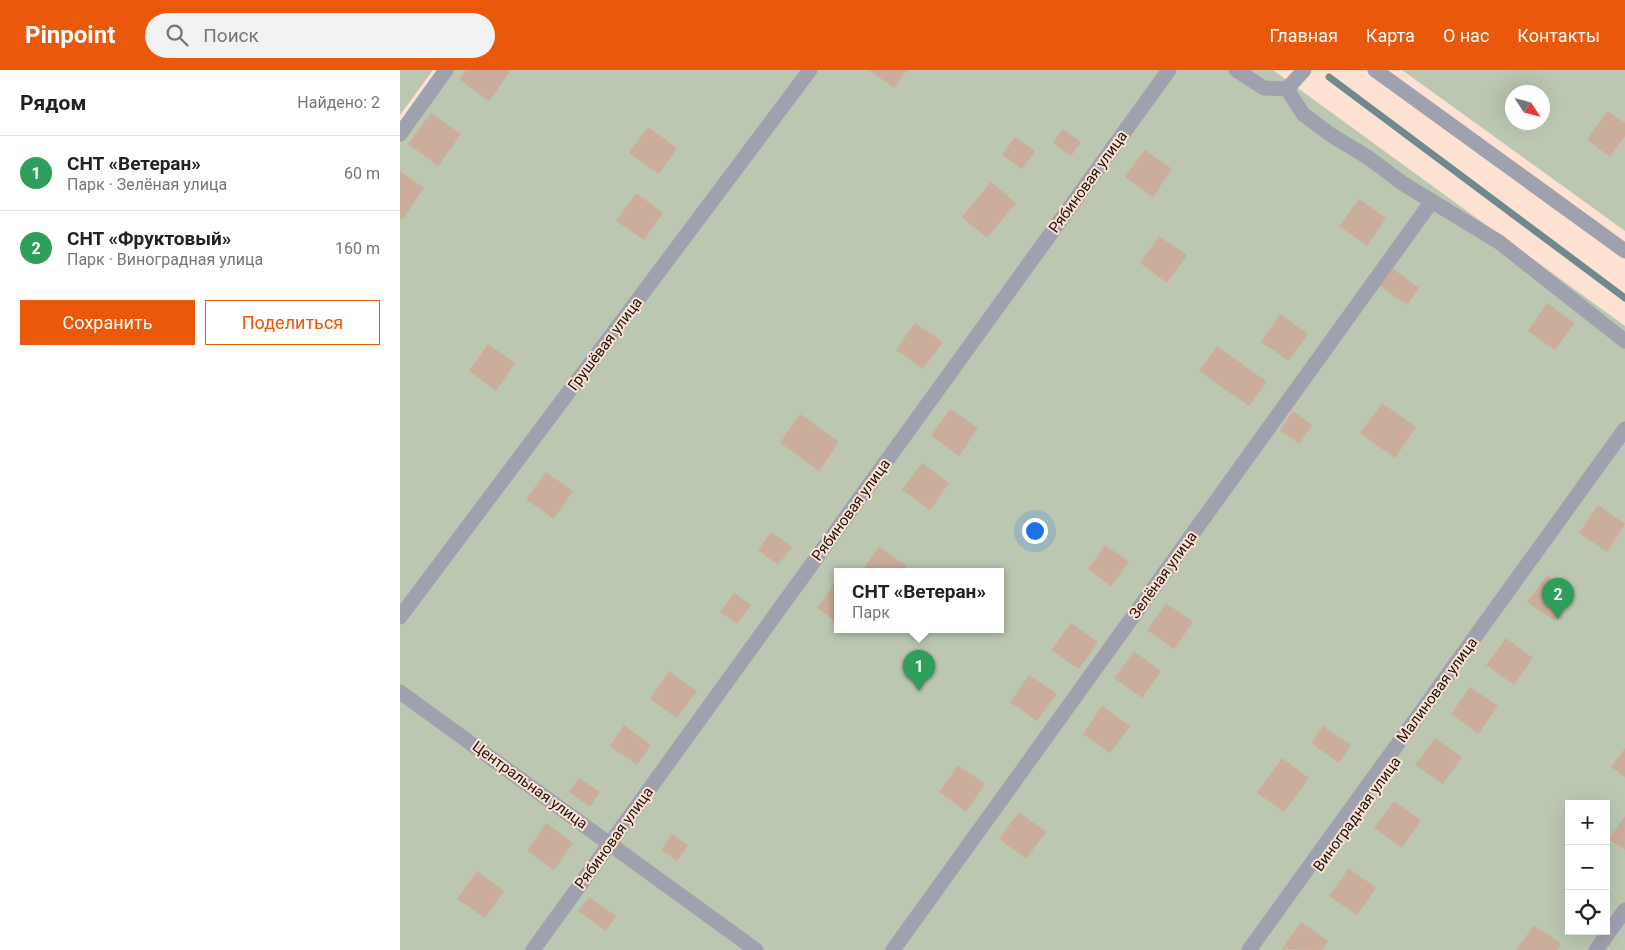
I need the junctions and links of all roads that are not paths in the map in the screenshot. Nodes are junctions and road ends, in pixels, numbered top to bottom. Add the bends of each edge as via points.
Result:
1 (446, 70) edge
2 (810, 70) edge
3 (1169, 70) edge
4 (1236, 70) edge
5 (1304, 70) edge
6 (1375, 70) edge
7 (1286, 89) junction
8 (400, 134) edge
9 (1432, 201) junction
10 (1625, 251) edge
11 (1625, 341) edge
12 (1625, 429) edge
13 (1625, 438) edge
14 (400, 617) edge
15 (400, 692) edge
16 (610, 843) junction
17 (1625, 910) edge
18 (1256, 948) edge
19 (533, 950) edge
20 (756, 950) edge
21 (893, 950) edge
22 (1596, 950) edge

1 - 8 street
2 - 14 street, Грушёвая улица
3 - 16 street, Рябиновая улица
4 - 7 street via 1264,88
5 - 7 street
6 - 10 street
7 - 9 street via 1303,114
9 - 11 street via 1499,242
9 - 21 street, Зелёная улица
12 - 18 street, Малиновая улица
13 - 18 street, Виноградная улица
15 - 16 street, Центральная улица
16 - 19 street, Рябиновая улица
16 - 20 street, Центральная улица
17 - 22 street

